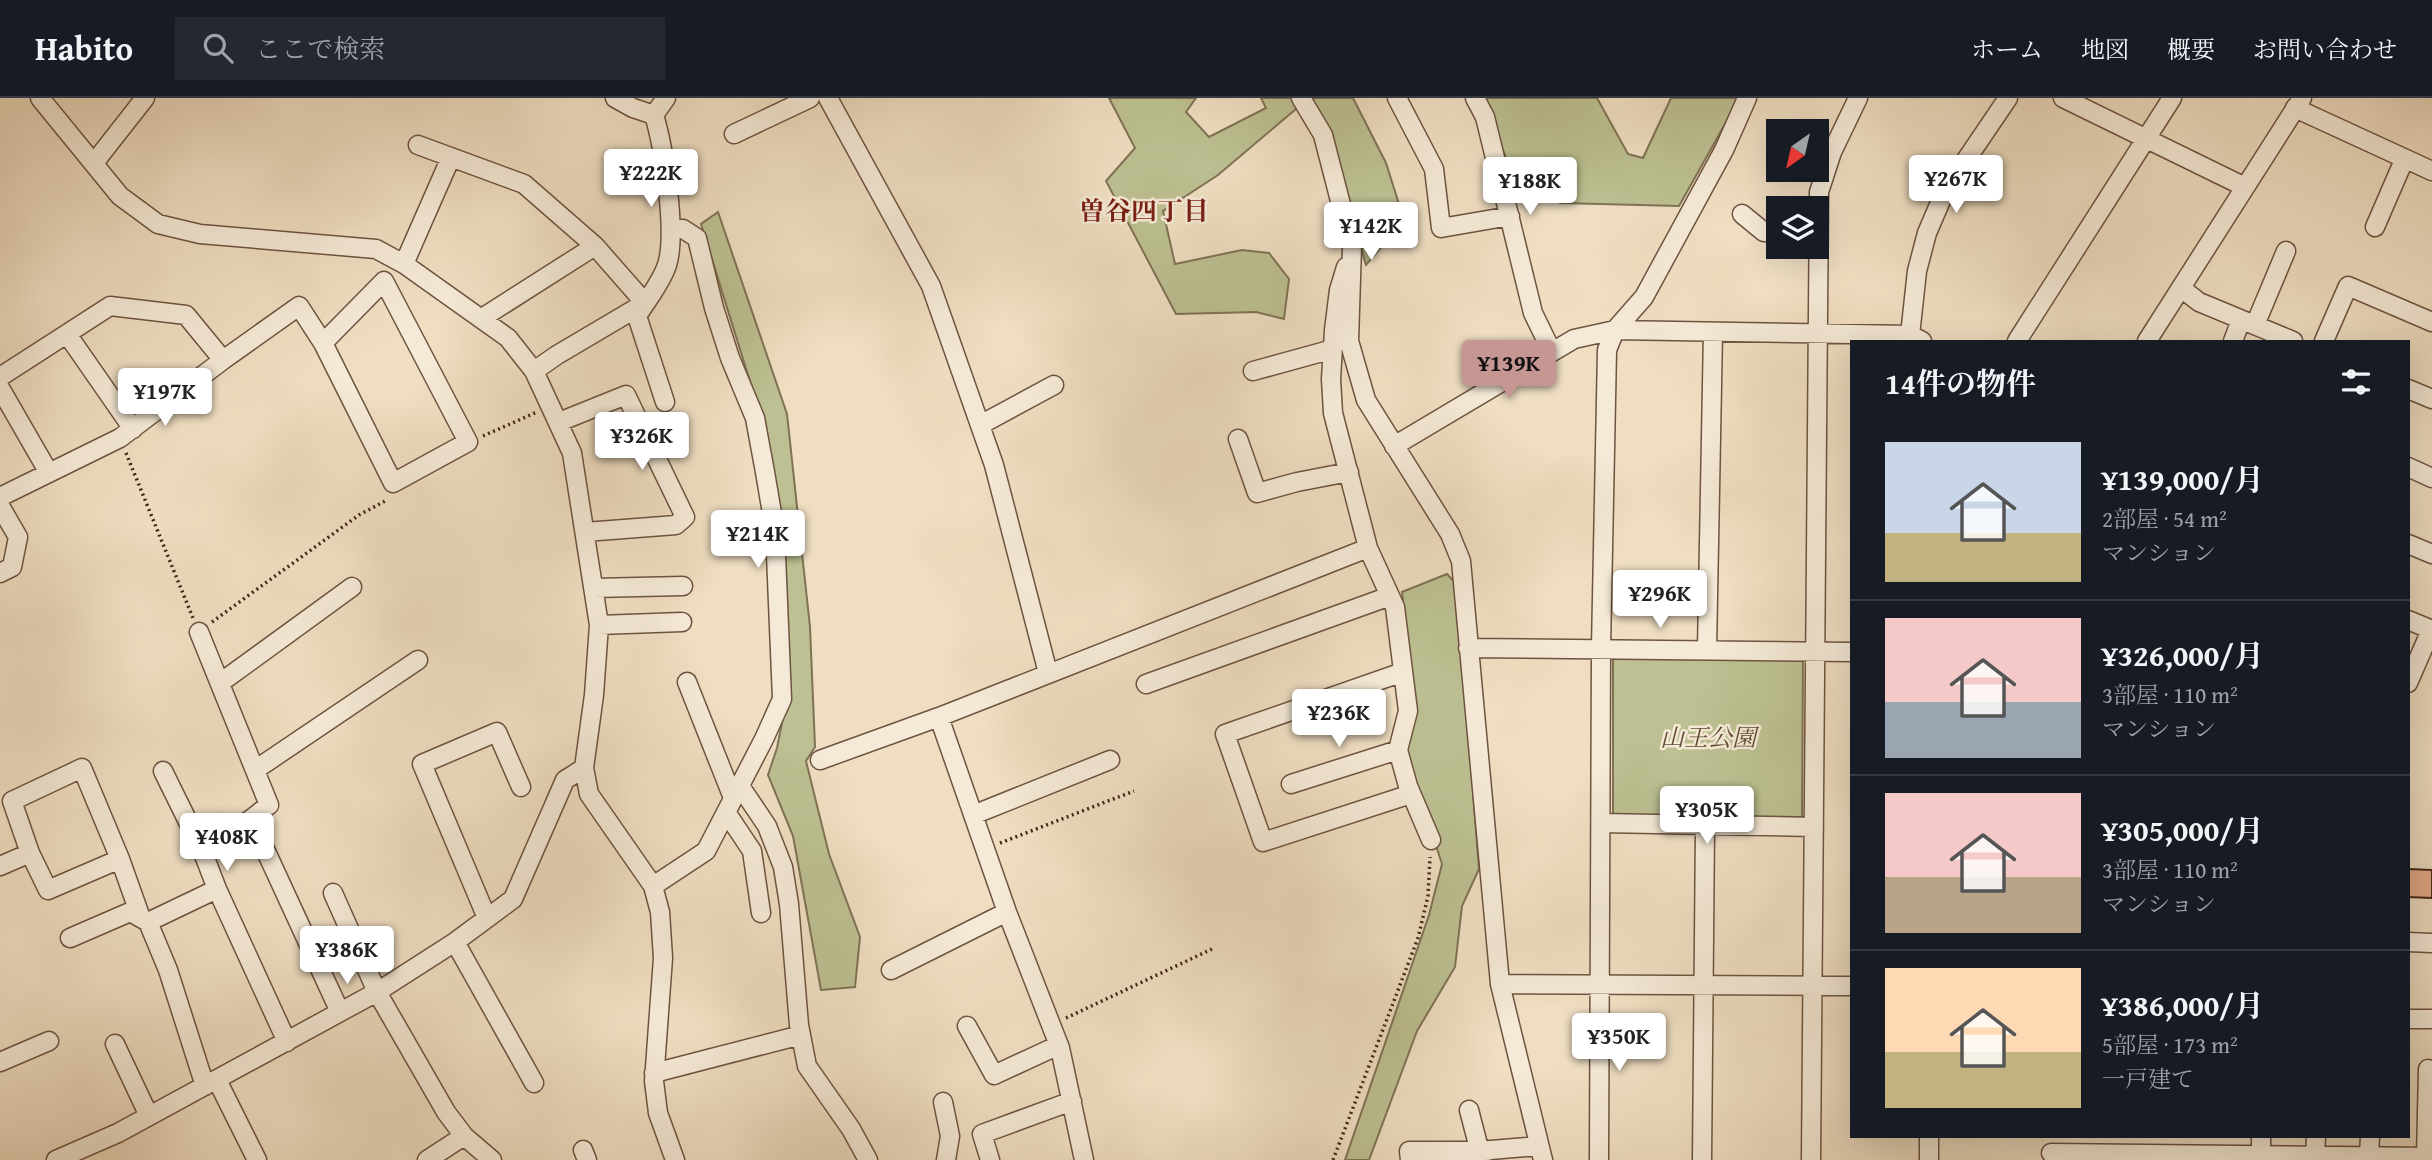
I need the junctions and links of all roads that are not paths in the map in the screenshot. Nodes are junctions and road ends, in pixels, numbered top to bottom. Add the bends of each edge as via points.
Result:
1 (40, 98) edge
2 (145, 98) edge
3 (615, 98) edge
4 (666, 98) edge
5 (810, 98) edge
6 (828, 98) edge
7 (1301, 98) edge
8 (1397, 98) edge
9 (1475, 98) edge
10 (1747, 98) edge
11 (1858, 98) edge
12 (2008, 98) edge
13 (2063, 98) edge
14 (2172, 98) edge
15 (2298, 103) edge
16 (654, 115) junction
17 (734, 134) dead end
18 (2146, 139) junction
19 (418, 145) dead end
20 (451, 157) junction
21 (2404, 160) junction
22 (94, 163) junction
23 (2432, 171) edge
24 (2245, 187) junction
25 (1819, 196) edge
26 (1742, 214) dead end
27 (1510, 216) junction
28 (2375, 227) dead end
29 (671, 228) junction
30 (1766, 232) edge
31 (595, 246) junction
32 (1352, 247) junction
33 (2286, 251) dead end
34 (1818, 259) edge
35 (404, 264) junction
36 (2181, 288) junction
37 (645, 303) junction
38 (482, 318) junction
39 (2432, 321) edge
40 (2248, 323) junction
41 (1615, 330) junction
42 (1713, 332) junction
43 (67, 334) junction
44 (1818, 334) junction
45 (1916, 338) edge
46 (2018, 340) edge
47 (2148, 340) edge
48 (2234, 340) edge
49 (2290, 340) edge
50 (2324, 340) edge
51 (323, 343) junction
52 (1333, 349) junction
53 (1552, 352) junction
54 (223, 360) junction
55 (1254, 371) dead end
56 (534, 372) junction
57 (0, 377) edge
58 (1054, 386) dead end
59 (0, 388) edge
60 (2410, 390) edge
61 (2432, 399) edge
62 (665, 402) dead end
63 (555, 414) junction
64 (980, 425) junction
65 (126, 433) junction
66 (1238, 439) dead end
67 (1394, 446) junction
68 (2410, 468) edge
69 (1349, 472) junction
70 (49, 473) junction
71 (2432, 478) edge
72 (0, 497) edge
73 (0, 506) edge
74 (585, 532) junction
75 (2410, 545) edge
76 (1368, 548) junction
77 (2432, 554) edge
78 (0, 573) edge
79 (683, 586) dead end
80 (352, 587) dead end
81 (593, 588) junction
82 (1390, 596) junction
83 (2410, 621) edge
84 (682, 622) dead end
85 (599, 625) junction
86 (2432, 630) edge
87 (199, 632) road end
88 (1468, 648) junction
89 (1601, 648) junction
90 (1707, 649) junction
91 (1814, 651) junction
92 (1850, 652) edge
93 (418, 660) dead end
94 (1403, 672) junction
95 (1048, 673) junction
96 (2410, 679) edge
97 (687, 682) dead end
98 (220, 683) junction
99 (1146, 684) dead end
100 (939, 716) junction
101 (1398, 750) junction
102 (1110, 760) dead end
103 (820, 761) dead end
104 (584, 768) junction
105 (255, 770) junction
106 (163, 771) dead end
107 (1291, 784) dead end
108 (521, 787) dead end
109 (1411, 794) junction
110 (733, 799) junction
111 (973, 815) junction
112 (251, 819) junction
113 (1601, 823) junction
114 (1705, 827) junction
115 (1814, 827) junction
116 (1431, 840) road end
117 (202, 850) junction
118 (30, 853) junction
119 (120, 859) junction
120 (0, 866) edge
121 (653, 886) junction
122 (217, 889) junction
123 (333, 893) dead end
124 (1007, 912) junction
125 (761, 913) dead end
126 (487, 918) junction
127 (145, 920) junction
128 (70, 938) dead end
129 (455, 942) junction
130 (2410, 942) edge
131 (2432, 943) edge
132 (891, 970) dead end
133 (1500, 984) junction
134 (1600, 985) junction
135 (1704, 985) junction
136 (1813, 986) junction
137 (1850, 986) edge
138 (377, 992) junction
139 (340, 1012) junction
140 (2410, 1018) edge
141 (2432, 1019) edge
142 (967, 1026) dead end
143 (801, 1035) junction
144 (49, 1041) dead end
145 (287, 1042) junction
146 (114, 1044) dead end
147 (1059, 1045) junction
148 (0, 1062) edge
149 (2428, 1069) dead end
150 (654, 1073) junction
151 (211, 1083) junction
152 (534, 1083) dead end
153 (1072, 1101) junction
154 (943, 1102) dead end
155 (1469, 1110) dead end
156 (149, 1116) junction
157 (464, 1136) junction
158 (1929, 1138) edge
159 (2194, 1138) edge
160 (2261, 1138) edge
161 (2316, 1138) edge
162 (2371, 1138) edge
163 (2051, 1150) edge
164 (1540, 1153) edge
165 (1481, 1155) edge
166 (2261, 1155) junction
167 (2315, 1156) junction
168 (2149, 1157) edge
169 (2187, 1157) edge
170 (2429, 1157) edge
171 (2381, 1158) edge
172 (55, 1160) edge
173 (257, 1160) edge
174 (427, 1160) edge
175 (492, 1160) edge
176 (675, 1160) edge
177 (868, 1160) edge
178 (946, 1160) edge
179 (990, 1160) edge
180 (1082, 1160) edge
181 (1410, 1160) edge
182 (1599, 1160) edge
183 (1702, 1160) edge
184 (1811, 1160) edge
185 (1929, 1160) edge

1 - 22 street
2 - 22 street
3 - 16 street
4 - 16 street
5 - 17 street
6 - 64 street via 931,286
7 - 32 street via 1323,135
8 - 27 street via 1434,169 1441,228
9 - 27 street via 1485,117
10 - 41 street via 1644,297
11 - 25 street via 1826,168
12 - 45 street via 1945,191 1927,233 1917,271
13 - 18 street
14 - 18 street
15 - 21 street
15 - 24 street
16 - 29 street
18 - 24 street
18 - 46 street
19 - 20 street
20 - 31 street via 524,184
20 - 35 street
21 - 23 street
21 - 28 street
22 - 35 street via 120,196 158,224 200,234 376,249
24 - 36 street
26 - 30 street
27 - 53 street via 1533,313
29 - 37 street via 667,264
29 - 110 street via 697,238 730,358 755,418 775,531 782,699
31 - 37 street
31 - 38 street
32 - 52 street via 1339,290
32 - 67 street via 1349,341 1366,400
33 - 40 street
34 - 44 street
35 - 38 street
36 - 40 street via 2199,302
36 - 47 street
37 - 56 street
37 - 62 street via 637,316
38 - 56 street via 508,338
39 - 50 street via 2348,286
40 - 48 street
40 - 49 street
41 - 42 street
41 - 53 street via 1574,339
41 - 89 street via 1607,350
42 - 44 street
42 - 90 street
43 - 54 street via 110,306 186,315
43 - 57 street
43 - 65 street
44 - 45 street
44 - 91 street
51 - 51 street via 393,483 468,442 384,281
51 - 54 street via 299,306
52 - 55 street
52 - 69 street via 1334,412
53 - 67 street
54 - 65 street
56 - 63 street
58 - 64 street
59 - 70 street
60 - 61 street
63 - 74 street via 572,453
63 - 74 street via 626,395 685,517 676,525
64 - 95 street
65 - 70 street
66 - 69 street via 1257,493
67 - 88 street via 1450,534 1461,561
68 - 71 street
69 - 76 street
70 - 72 street
73 - 78 street via 18,537 12,567
74 - 81 street
75 - 77 street
76 - 82 street
76 - 95 street
79 - 81 street
80 - 98 street
81 - 85 street
82 - 94 street
82 - 99 street
83 - 86 street
84 - 85 street
85 - 104 street
86 - 96 street
87 - 98 street
88 - 89 street
88 - 133 street
89 - 90 street
89 - 113 street
90 - 91 street
91 - 92 street
91 - 115 street
93 - 105 street
94 - 101 street via 1408,711
94 - 109 street via 1225,734 1263,842
95 - 100 street
97 - 110 street
98 - 105 street
100 - 103 street
100 - 111 street
101 - 107 street
101 - 109 street
102 - 111 street
104 - 121 street via 589,793
104 - 126 street via 565,780 513,899
105 - 112 street via 269,805
106 - 117 street
108 - 126 street via 497,732 422,764
109 - 116 street
110 - 121 street via 706,850
110 - 125 street via 752,851
110 - 143 street via 767,826 783,867
111 - 124 street
112 - 117 street
112 - 139 street
113 - 114 street
113 - 134 street
114 - 115 street
114 - 135 street
115 - 136 street
117 - 122 street
118 - 119 street via 48,890
118 - 119 street via 12,801 82,768
118 - 120 street
119 - 127 street
121 - 150 street via 663,958
122 - 127 street
122 - 145 street
123 - 138 street
124 - 132 street
124 - 147 street
126 - 129 street
127 - 128 street via 130,912
127 - 151 street
129 - 138 street
129 - 152 street
130 - 131 street
133 - 134 street
133 - 164 street
134 - 135 street
134 - 182 street
135 - 136 street
135 - 183 street
136 - 137 street
136 - 184 street
138 - 139 street
138 - 157 street
139 - 145 street
140 - 141 street
142 - 147 street via 994,1075
143 - 150 street
143 - 177 street via 807,1066
144 - 148 street
145 - 151 street
146 - 156 street
147 - 153 street
149 - 170 street
150 - 176 street via 658,1113
151 - 156 street
151 - 173 street
153 - 179 street via 982,1134
153 - 180 street
154 - 178 street via 950,1136
155 - 165 street
156 - 172 street
157 - 174 street
157 - 175 street
158 - 185 street
159 - 169 street
160 - 166 street
161 - 167 street
162 - 171 street
163 - 168 street
164 - 165 street
165 - 181 street via 1409,1151
166 - 167 street
166 - 169 street
167 - 171 street
168 - 169 street
170 - 171 street

